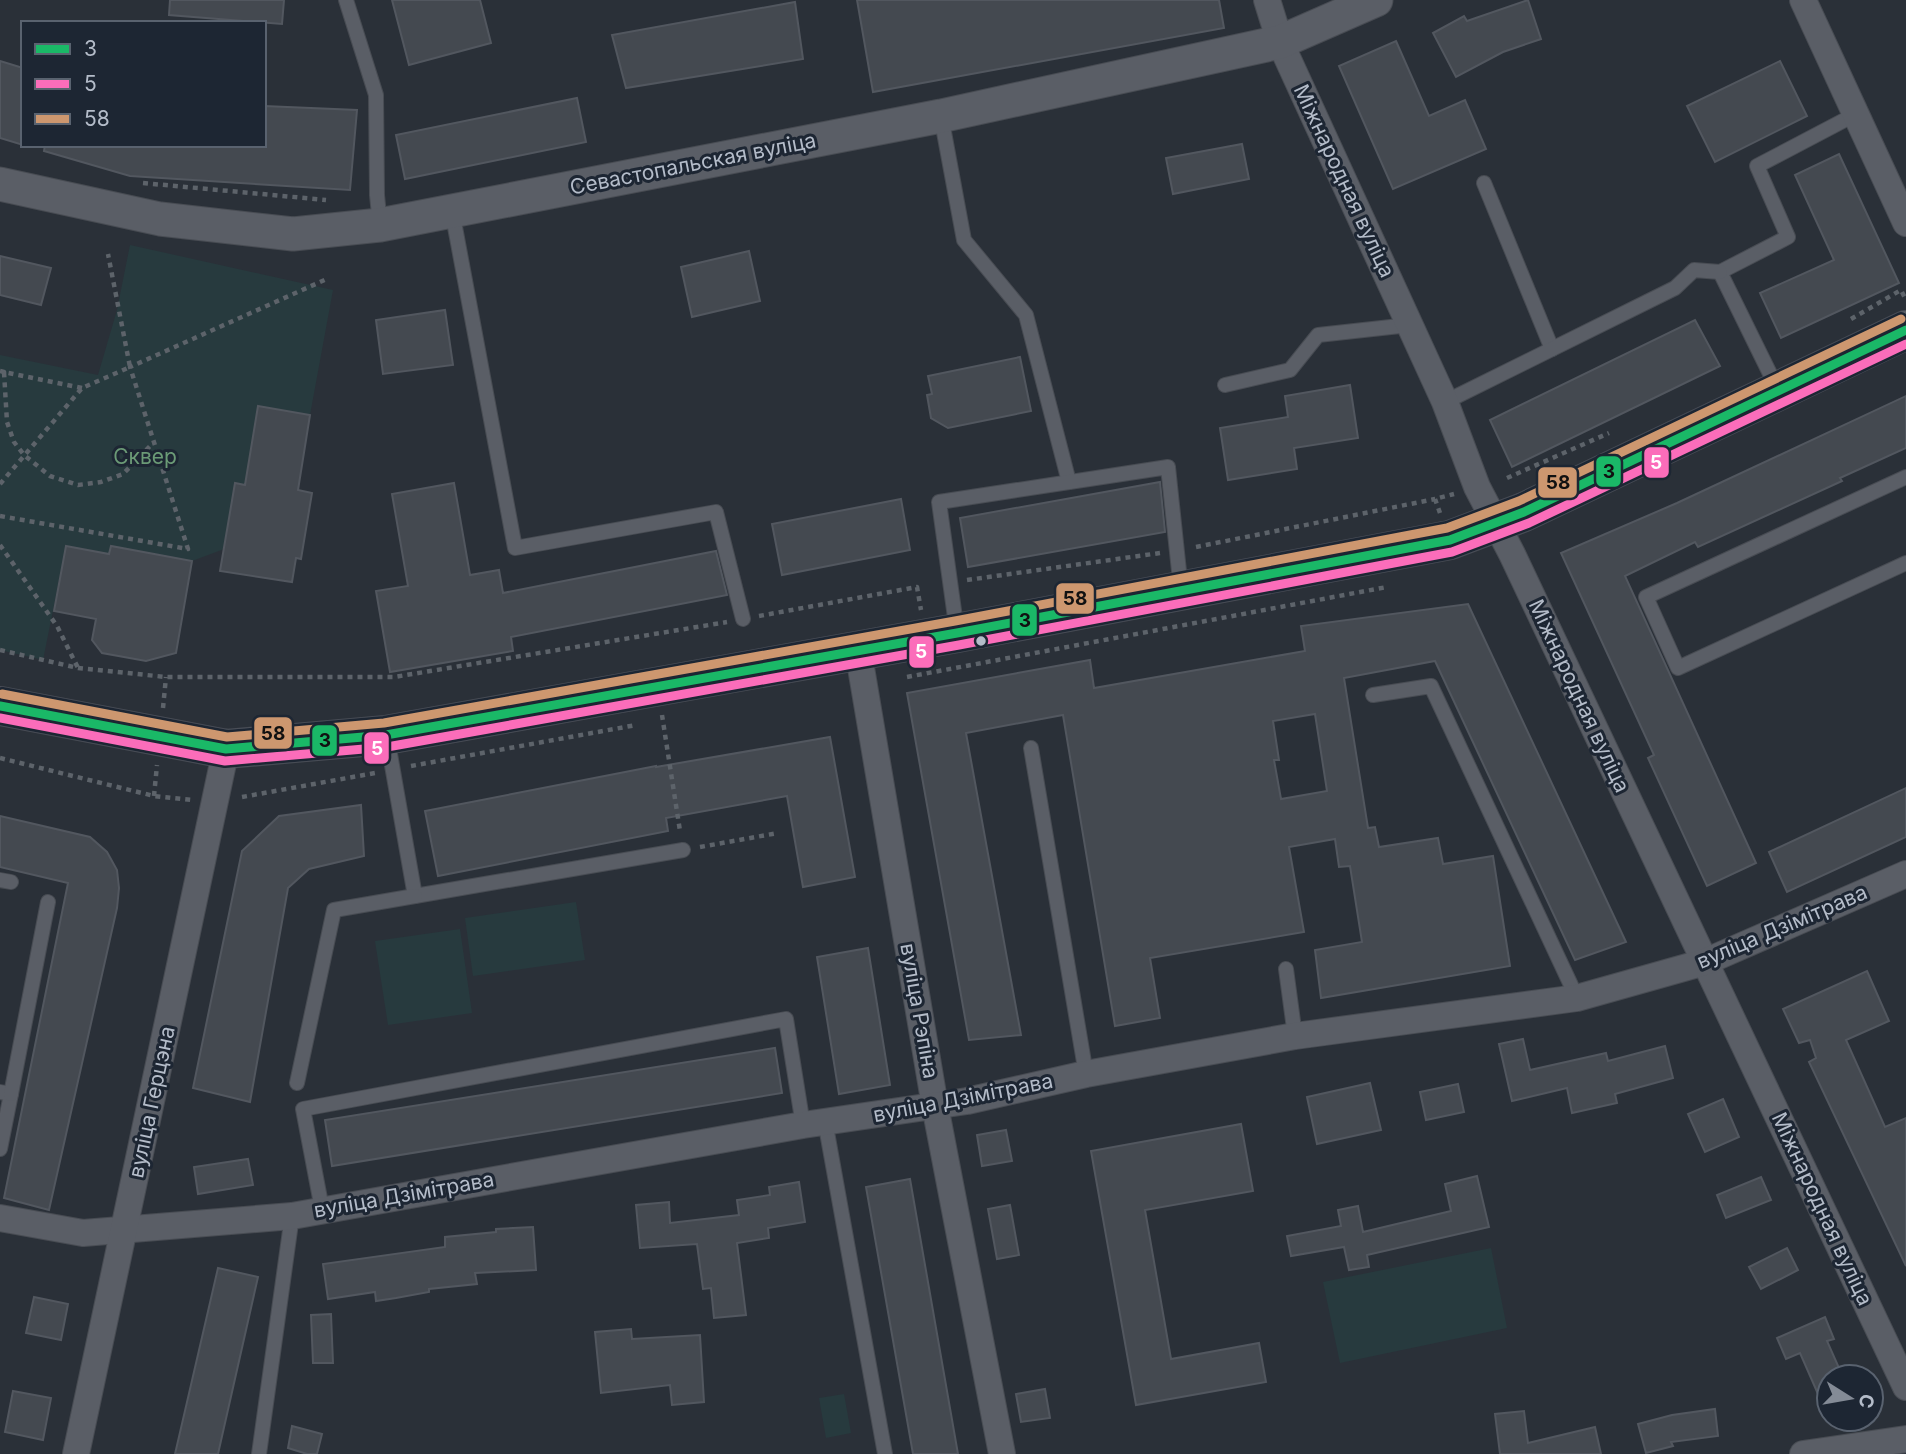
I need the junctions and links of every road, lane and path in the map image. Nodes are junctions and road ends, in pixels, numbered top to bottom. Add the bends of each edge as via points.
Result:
1 (345, 0) edge
2 (1267, 0) edge
3 (1376, 0) edge
4 (1803, 0) edge
5 (1280, 41) junction
6 (1856, 114) junction
7 (941, 116) junction
8 (133, 182) dead end
9 (1484, 183) dead end
10 (0, 184) edge
11 (328, 200) dead end
12 (452, 210) junction
13 (1906, 223) edge
14 (380, 225) junction
15 (108, 254) dead end
16 (1720, 272) junction
17 (329, 278) dead end
18 (1409, 325) junction
19 (1906, 330) edge
20 (1552, 349) junction
21 (130, 367) junction
22 (1, 372) edge
23 (1225, 385) dead end
24 (82, 388) junction
25 (1778, 389) junction
26 (1445, 402) junction
27 (153, 443) junction
28 (24, 455) junction
29 (1906, 477) edge
30 (1069, 482) junction
31 (0, 484) edge
32 (0, 516) edge
33 (1495, 524) junction
34 (0, 545) edge
35 (1906, 563) edge
36 (1181, 592) junction
37 (743, 619) junction
38 (941, 635) junction
39 (1056, 649) dead end
40 (0, 650) edge
41 (858, 650) junction
42 (78, 668) junction
43 (658, 687) junction
44 (1373, 695) dead end
45 (0, 706) edge
46 (386, 735) junction
47 (226, 748) junction
48 (1031, 748) dead end
49 (0, 758) edge
50 (155, 796) dead end
51 (778, 833) dead end
52 (683, 850) junction
53 (1906, 874) edge
54 (415, 896) junction
55 (48, 902) dead end
56 (1705, 962) junction
57 (1286, 969) dead end
58 (1577, 998) junction
59 (1295, 1036) junction
60 (1086, 1074) junction
61 (297, 1083) dead end
62 (5, 1093) edge
63 (935, 1106) junction
64 (814, 1123) junction
65 (0, 1149) edge
66 (322, 1209) junction
67 (292, 1216) junction
68 (0, 1218) edge
69 (125, 1230) junction
70 (1906, 1387) edge
71 (1906, 1439) edge
72 (76, 1454) edge
73 (259, 1454) edge
74 (885, 1454) edge
75 (1002, 1454) edge
76 (1803, 1454) edge

1 - 14 lane via 376,95
2 - 5 street, Міжнародная вуліца
3 - 5 street, Севастопальская вуліца
4 - 6 street
5 - 7 street, Севастопальская вуліца
5 - 18 street, Міжнародная вуліца
6 - 13 street
6 - 16 lane via 1757,166 1788,237
7 - 12 street, Севастопальская вуліца
7 - 30 lane via 964,240 1026,315
8 - 11 path
9 - 20 lane
10 - 14 street, Севастопальская вуліца via 160,219 293,234
12 - 14 street, Севастопальская вуліца
12 - 37 lane via 515,548 716,512
15 - 21 path
16 - 20 lane via 1693,270 1675,288
16 - 25 lane
17 - 21 path
18 - 23 lane via 1318,335 1290,370
18 - 26 street, Міжнародная вуліца
19 - 25 main road
20 - 26 lane
21 - 24 path
21 - 27 path
22 - 24 path
22 - 28 path via 7,422 13,442
24 - 28 path
25 - 33 main road
26 - 33 street, Міжнародная вуліца
27 - 28 path via 123,474 78,485 50,476
27 - 32 path via 188,550
28 - 31 path
29 - 35 lane via 1646,597 1678,668
30 - 36 lane via 1168,467
30 - 38 lane via 939,502
33 - 36 main road via 1450,540
33 - 56 street, Міжнародная вуліца
34 - 42 path via 57,626
36 - 38 main road
37 - 38 path via 917,587
37 - 42 path via 394,677 166,677
38 - 39 path via 931,673
38 - 41 main road
40 - 42 path
41 - 43 main road
41 - 63 street, вуліца Рэпіна
43 - 46 main road
43 - 52 path
44 - 58 lane via 1431,686
45 - 47 main road
46 - 47 main road
46 - 54 lane
47 - 69 street, вуліца Герцэна
48 - 60 lane
49 - 50 path
51 - 52 path
52 - 54 lane
53 - 56 street, вуліца Дзімітрава
54 - 61 lane via 334,910
55 - 62 lane
56 - 58 street, вуліца Дзімітрава
56 - 70 street, Міжнародная вуліца
57 - 59 lane
58 - 59 street, вуліца Дзімітрава
59 - 60 street, вуліца Дзімітрава
60 - 63 street, вуліца Дзімітрава
62 - 65 lane
63 - 64 street, вуліца Дзімітрава
63 - 75 street, вуліца Рэпіна
64 - 66 street, вуліца Дзімітрава
64 - 66 lane via 786,1019 303,1109
64 - 74 lane
66 - 67 street, вуліца Дзімітрава
67 - 69 street, вуліца Дзімітрава
67 - 73 lane
68 - 69 street, вуліца Дзімітрава via 83,1233
69 - 72 street, вуліца Герцэна
71 - 76 street

